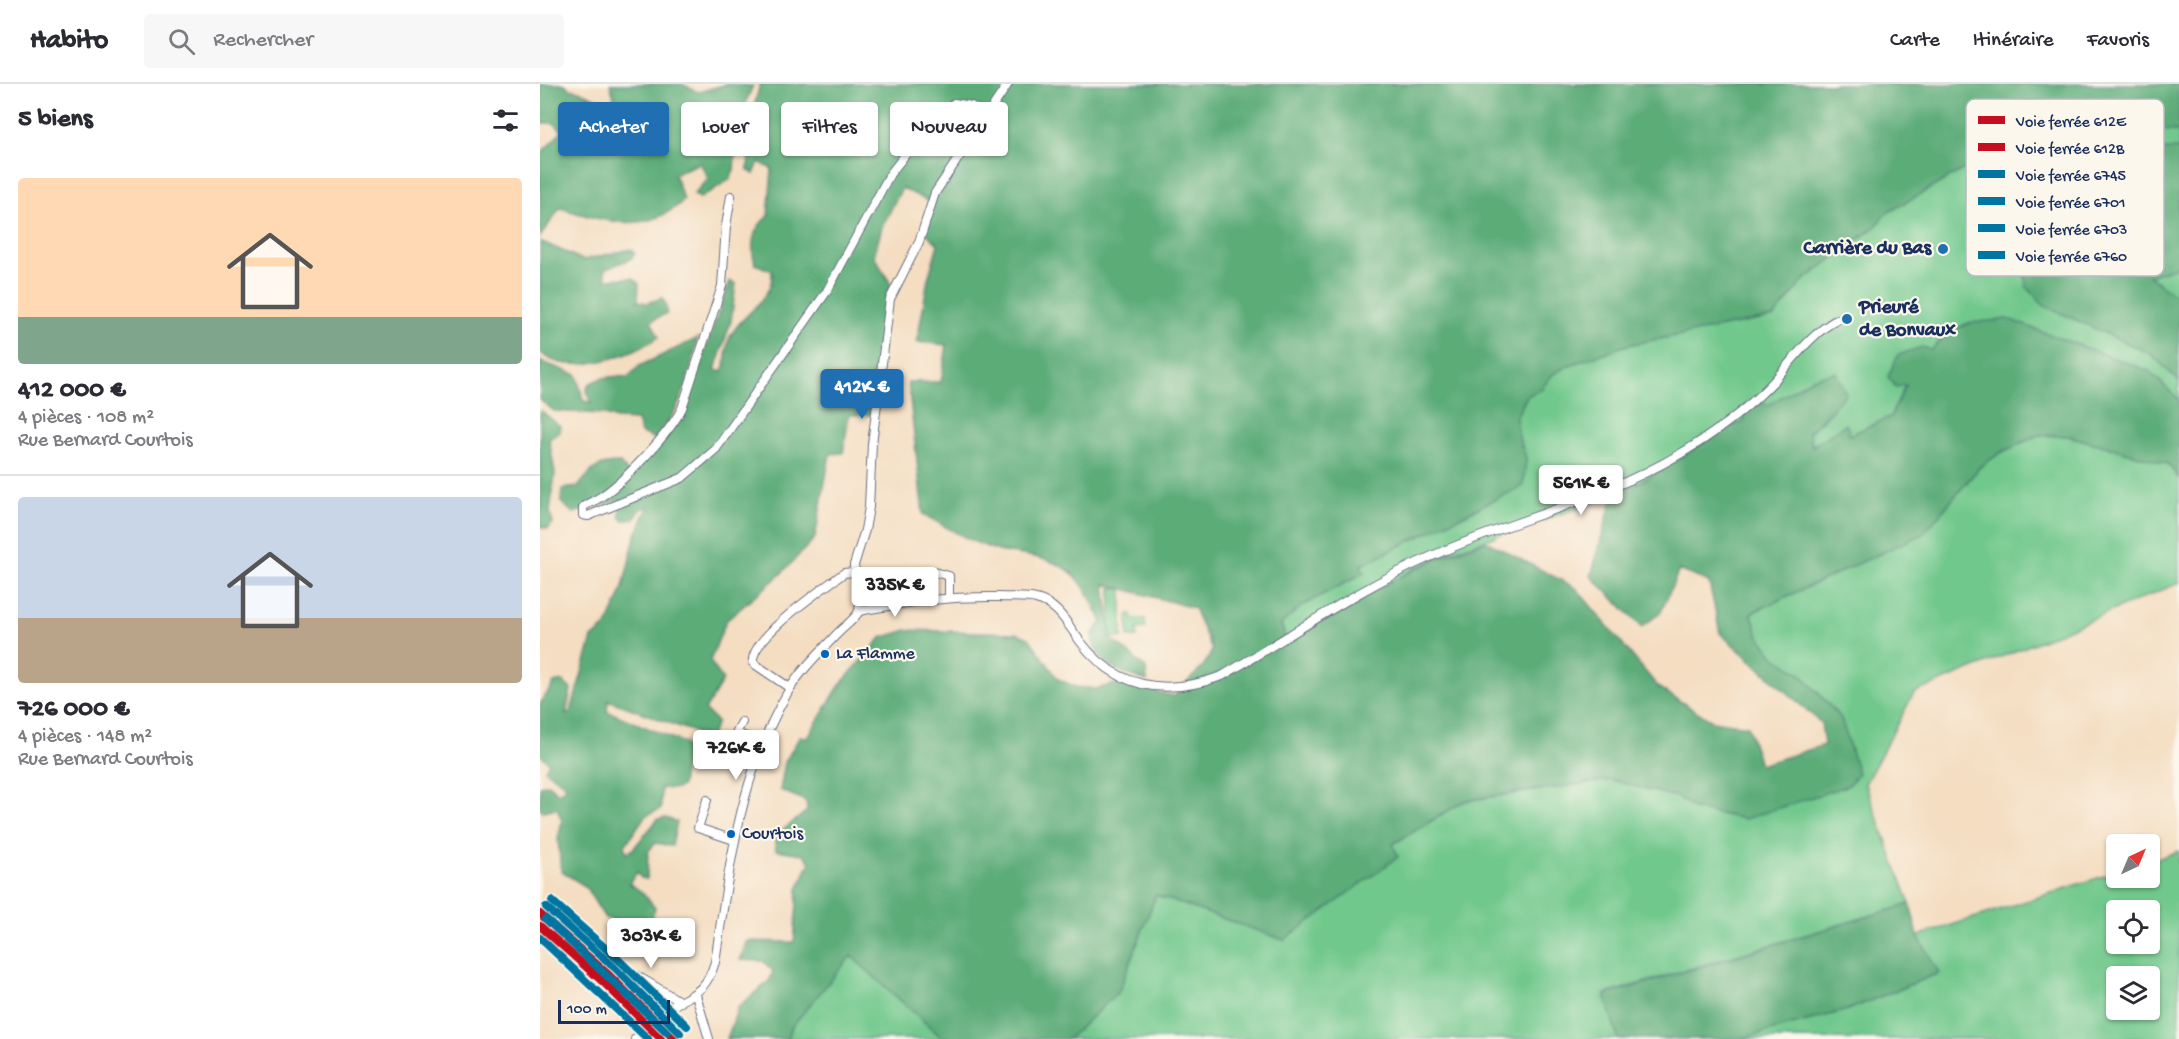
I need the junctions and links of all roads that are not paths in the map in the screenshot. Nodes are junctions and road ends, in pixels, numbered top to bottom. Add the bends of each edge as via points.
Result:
1 (1008, 84) edge
2 (996, 102) edge
3 (904, 156) edge
4 (960, 156) edge
5 (731, 196) dead end
6 (1838, 319) dead end
7 (854, 572) junction
8 (949, 597) junction
9 (926, 599) junction
10 (859, 611) junction
11 (790, 688) junction
12 (742, 722) dead end
13 (736, 733) junction
14 (764, 744) junction
15 (727, 747) dead end
16 (707, 800) dead end
17 (734, 840) junction
18 (609, 955) dead end
19 (696, 994) junction
20 (681, 1002) junction
21 (635, 1039) edge
22 (709, 1039) edge

1 - 2 street
3 - 5 street via 890,174 827,291 707,459 682,478 583,515 583,507 609,490 642,458 682,408 722,286
4 - 7 street via 935,193 919,242 890,299 872,444 869,507
6 - 8 street via 1808,341 1772,382 1721,429 1680,454 1584,501 1429,557 1222,676 1199,684 1160,687 1110,672 1082,644 1054,606 1035,598
7 - 10 street
7 - 11 street via 837,579 758,646 753,663
8 - 9 street
8 - 9 street via 949,576 934,572 929,576
9 - 10 street
10 - 11 street
11 - 14 street
12 - 13 street
13 - 14 street
13 - 15 street
14 - 17 street via 743,800
16 - 17 street via 698,828
17 - 19 street via 715,962 708,981
18 - 20 street via 634,975
19 - 20 street
19 - 22 street
20 - 21 street

